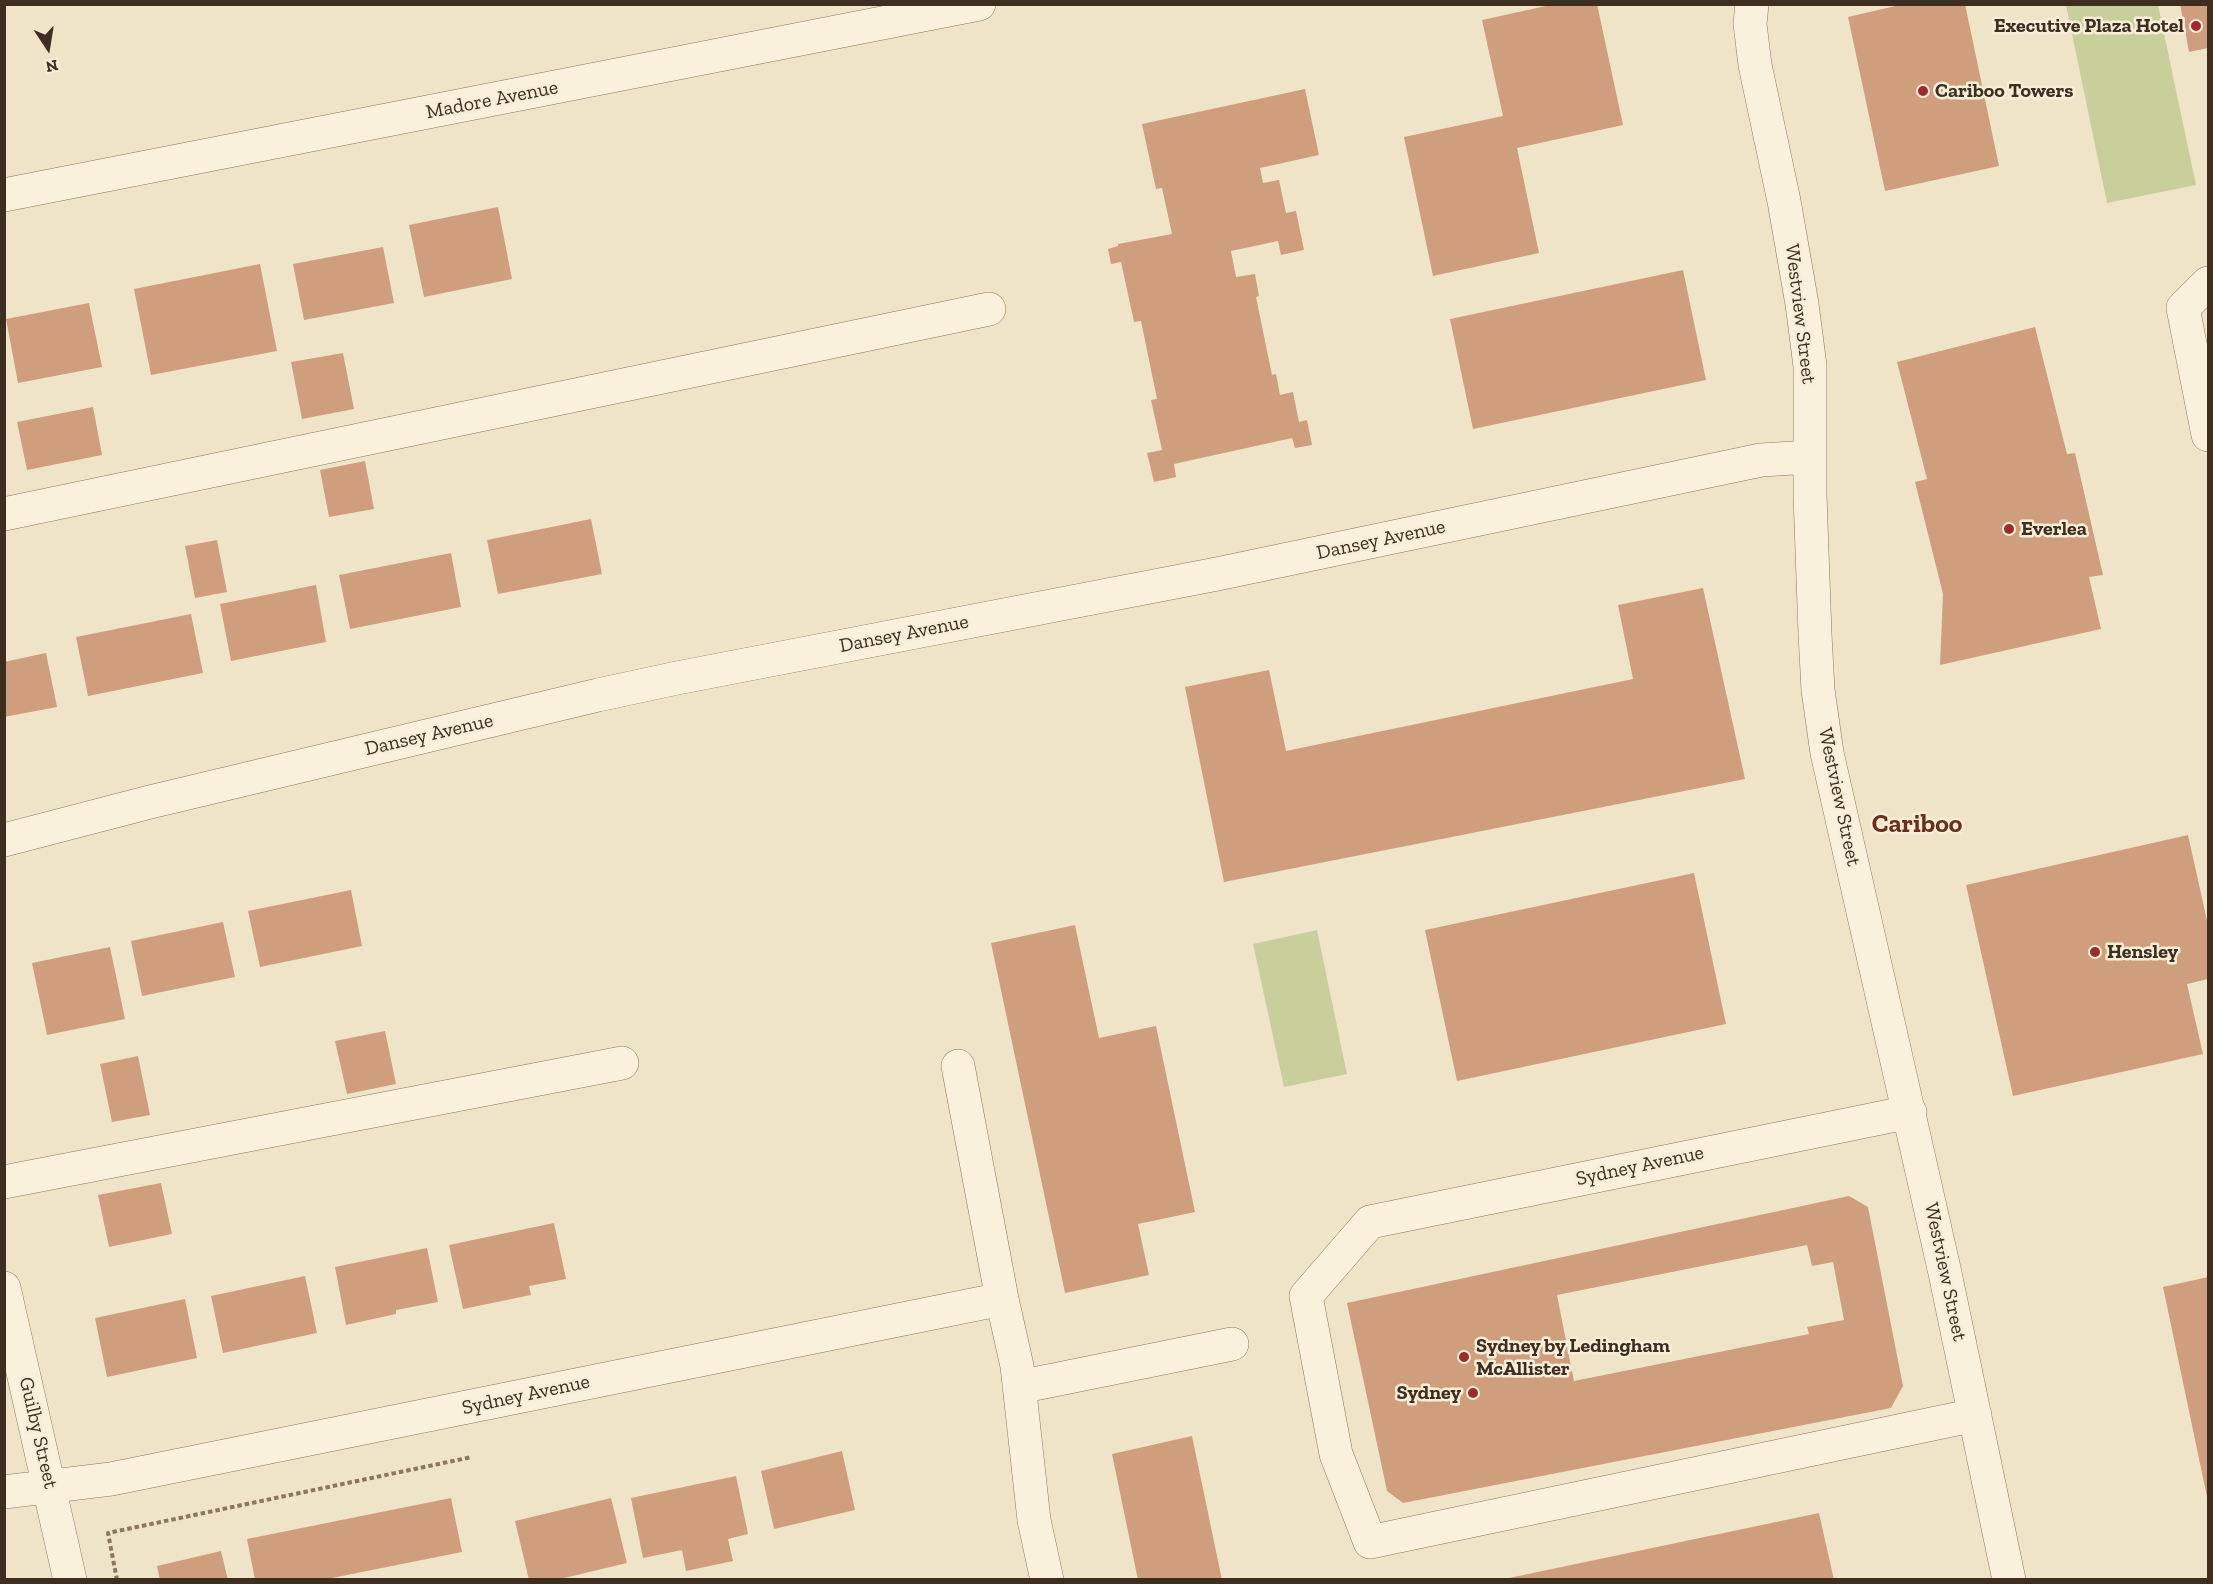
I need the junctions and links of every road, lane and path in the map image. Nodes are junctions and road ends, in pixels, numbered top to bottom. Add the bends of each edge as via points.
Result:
1 (979, 4) edge
2 (1752, 4) edge
3 (4, 195) edge
4 (2208, 283) edge
5 (989, 309) dead end
6 (2208, 435) edge
7 (1810, 457) junction
8 (4, 514) edge
9 (4, 840) edge
10 (622, 1063) dead end
11 (958, 1066) dead end
12 (1910, 1112) junction
13 (4, 1182) edge
14 (4, 1288) edge
15 (1002, 1299) junction
16 (1232, 1344) dead end
17 (1019, 1388) junction
18 (1975, 1415) junction
19 (472, 1457) dead end
20 (50, 1487) junction
21 (4, 1492) edge
22 (70, 1580) edge
23 (117, 1580) edge
24 (1047, 1580) edge
25 (2009, 1580) edge

1 - 3 street, Madore Avenue
2 - 7 street, Westview Street via 1755,65 1784,201 1810,366
4 - 6 street via 2183,308
5 - 8 street
7 - 9 street, Dansey Avenue via 1761,460 1217,574 677,678
7 - 12 street, Westview Street via 1818,690 1826,744
10 - 13 street
11 - 15 street
12 - 18 street, Westview Street
12 - 18 street, Sydney Avenue via 1370,1222 1306,1296 1336,1454 1370,1542
14 - 20 street, Guilby Street
15 - 17 street
15 - 20 street, Sydney Avenue via 111,1479
16 - 17 street
17 - 24 street via 1034,1520
18 - 25 street, Westview Street
19 - 23 path via 108,1533
20 - 21 street, Sydney Avenue
20 - 22 street, Guilby Street

